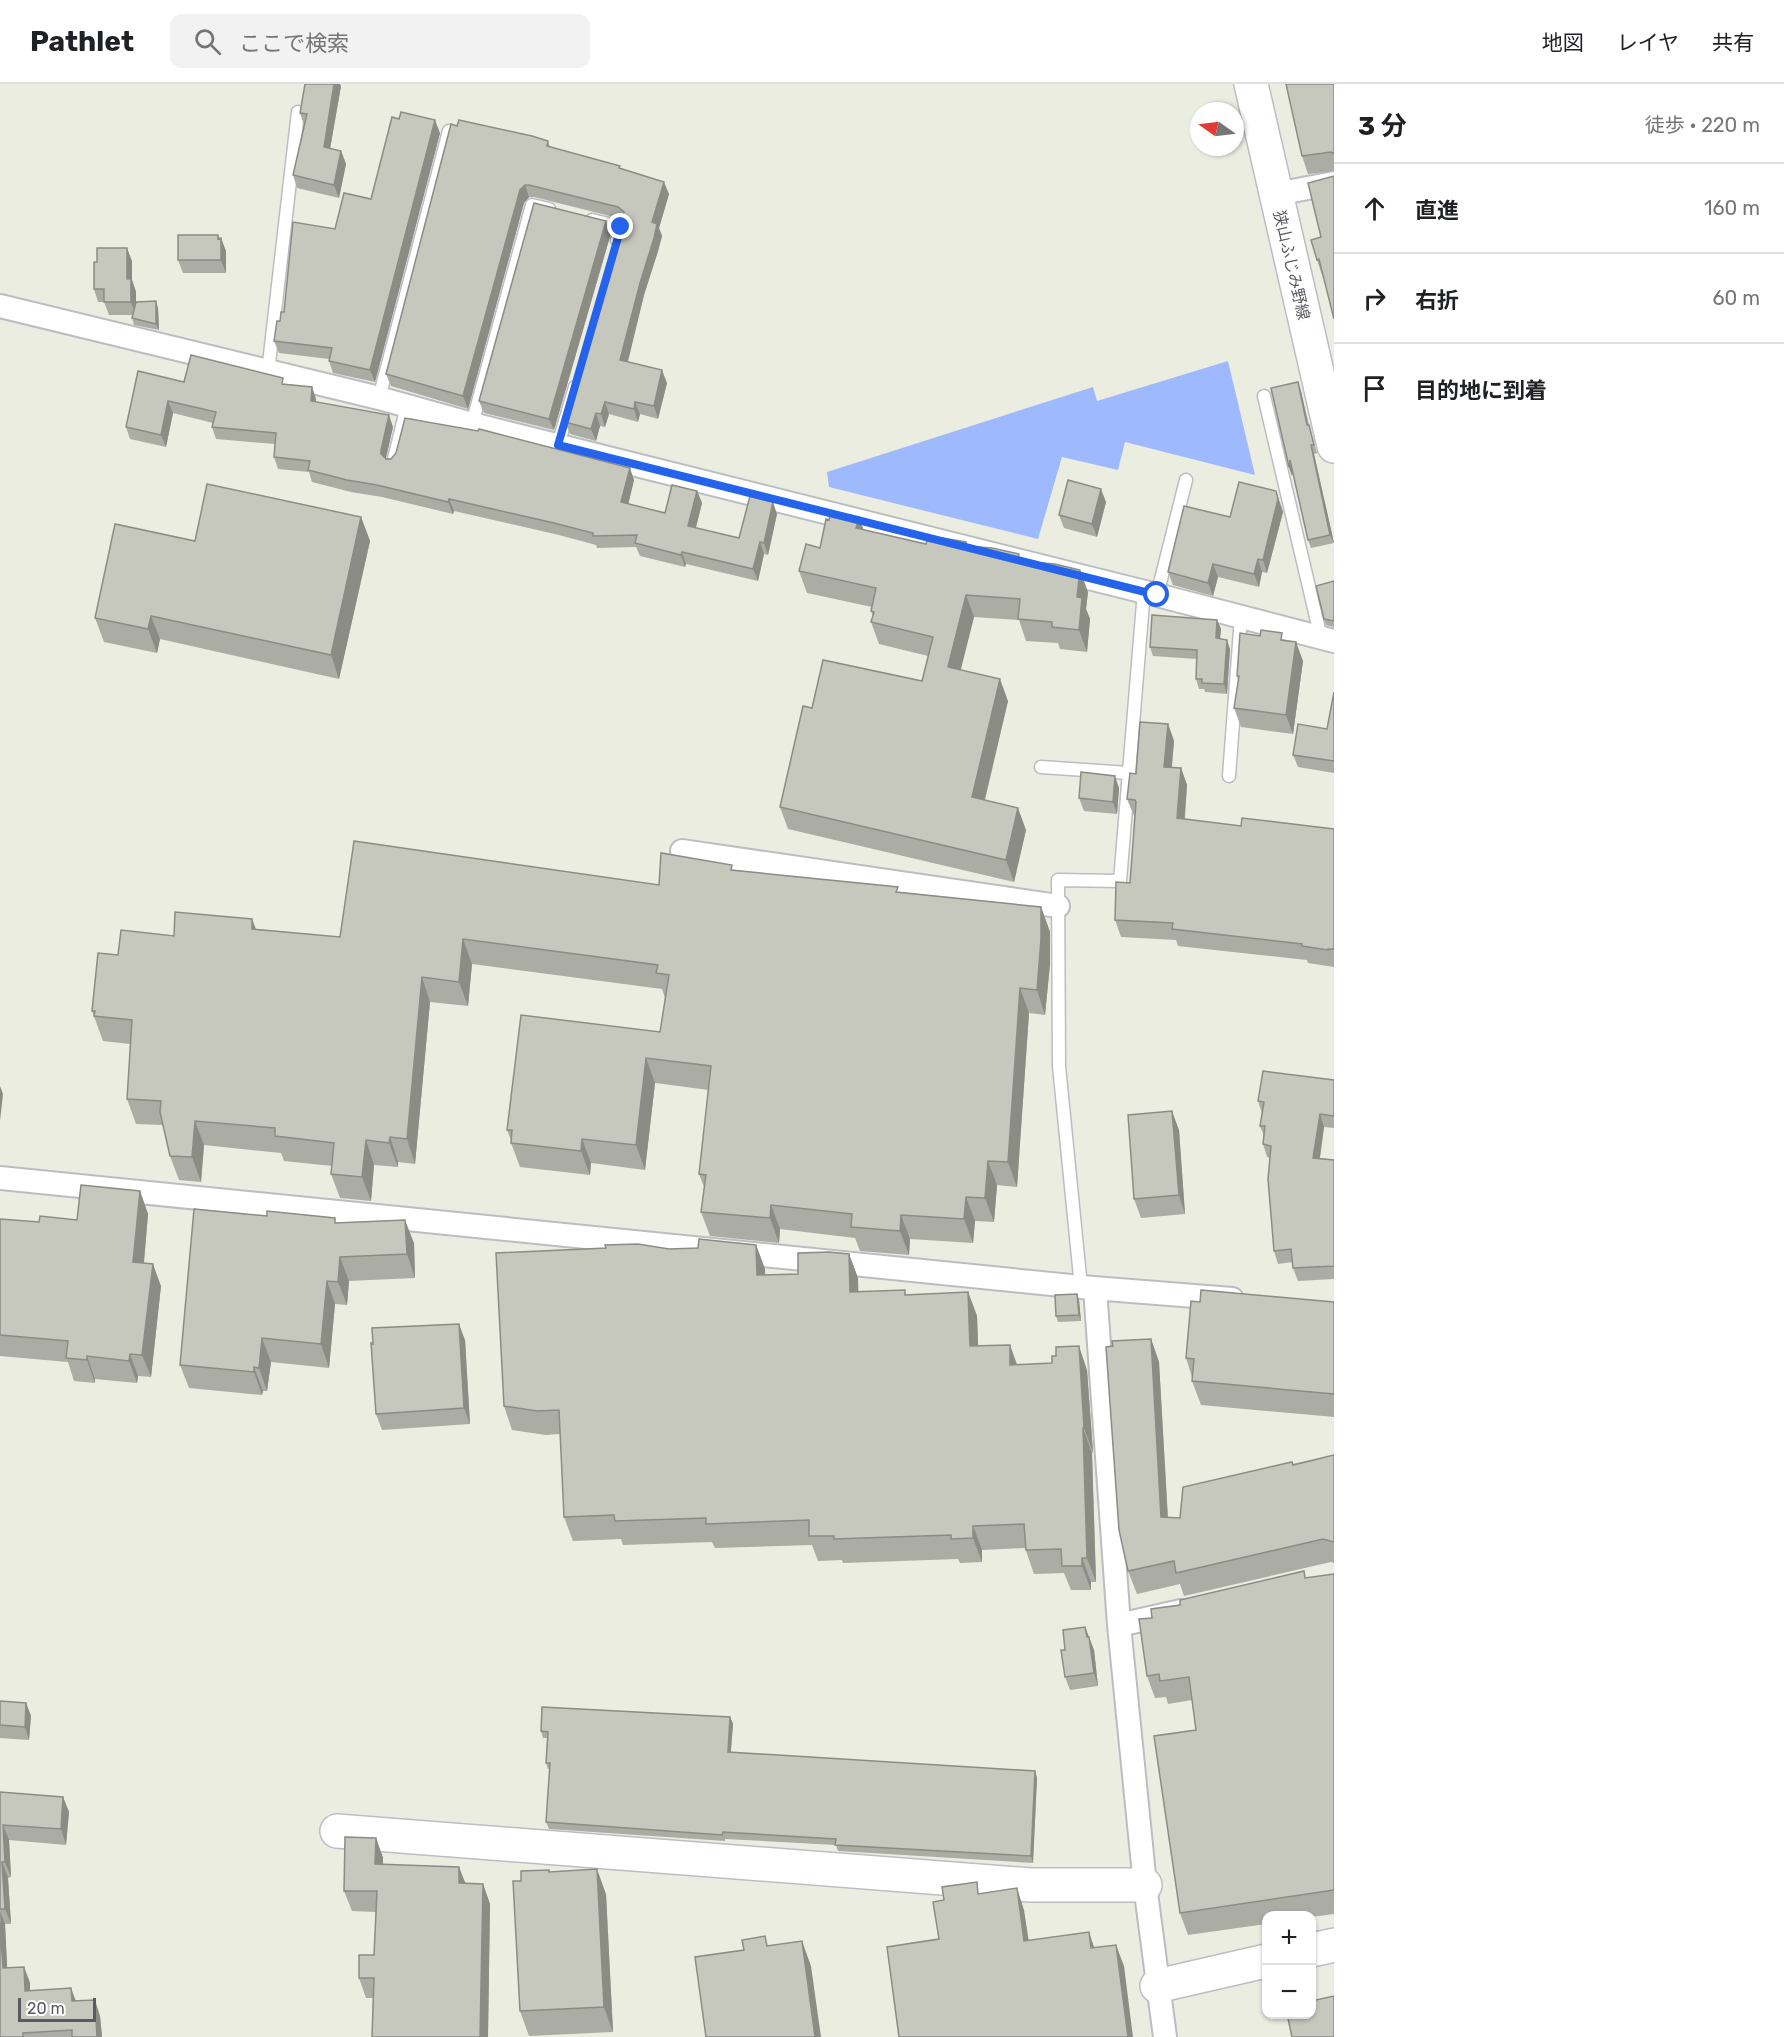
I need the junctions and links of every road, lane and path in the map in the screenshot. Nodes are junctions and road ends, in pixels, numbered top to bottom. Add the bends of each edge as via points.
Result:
1 (1254, 85) edge
2 (298, 112) edge
3 (449, 131) edge
4 (1334, 183) edge
5 (1276, 194) junction
6 (614, 250) edge
7 (0, 306) edge
8 (1325, 369) edge
9 (268, 372) junction
10 (578, 376) edge
11 (1264, 396) dead end
12 (379, 398) junction
13 (407, 406) junction
14 (472, 424) junction
15 (1333, 441) edge
16 (558, 445) junction
17 (393, 463) edge
18 (1186, 480) dead end
19 (1151, 593) junction
20 (1241, 617) junction
21 (1327, 639) edge
22 (1041, 767) dead end
23 (1129, 773) junction
24 (1228, 776) dead end
25 (682, 851) dead end
26 (1058, 906) junction
27 (0, 1178) edge
28 (1088, 1288) junction
29 (1250, 1300) edge
30 (1198, 1606) edge
31 (1119, 1625) junction
32 (337, 1831) dead end
33 (1145, 1885) junction
34 (1334, 1945) edge
35 (1316, 1949) edge
36 (1262, 1961) edge
37 (1157, 1986) junction
38 (1165, 2037) edge

1 - 5 street, 狭山ふじみ野線
2 - 9 lane
3 - 12 lane
4 - 5 street
5 - 8 street, 狭山ふじみ野線
6 - 14 lane via 621,227 532,205
7 - 9 street
8 - 15 street, 狭山ふじみ野線
9 - 12 street
10 - 16 lane
11 - 21 lane
12 - 13 street
13 - 14 street
13 - 17 lane
14 - 16 street
16 - 19 street
18 - 19 lane
19 - 20 street
19 - 23 lane
20 - 21 street
20 - 24 lane
22 - 23 lane
23 - 26 lane via 1120,881 1058,880
25 - 26 street
26 - 28 lane via 1059,1066
27 - 28 street
28 - 29 street
28 - 31 street
30 - 31 street
31 - 33 street
32 - 33 street via 1031,1885
33 - 37 street
34 - 35 street
36 - 37 street
37 - 38 street

